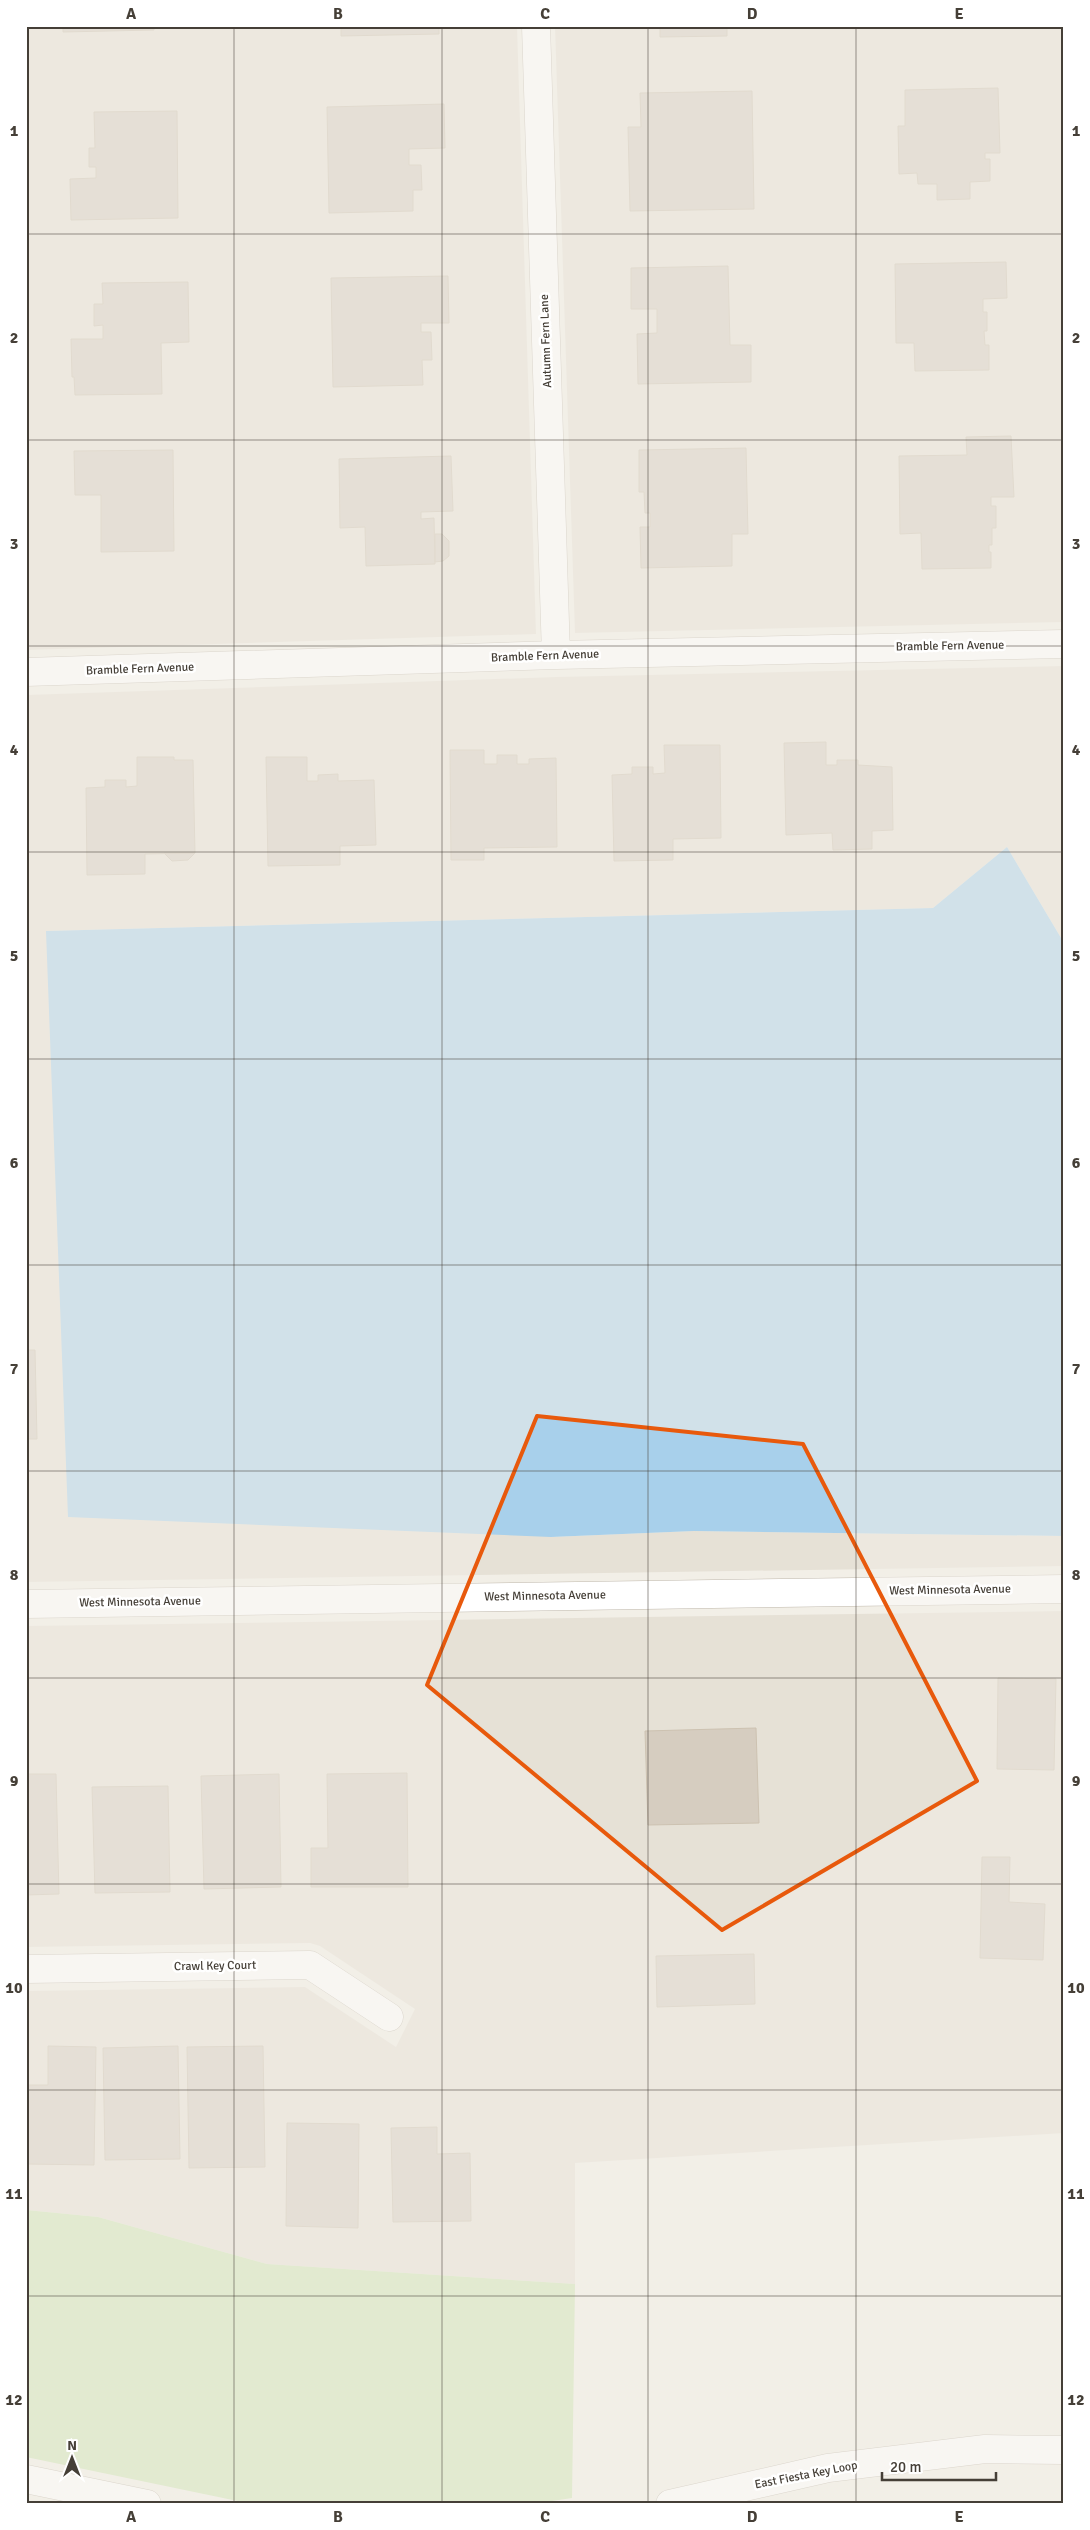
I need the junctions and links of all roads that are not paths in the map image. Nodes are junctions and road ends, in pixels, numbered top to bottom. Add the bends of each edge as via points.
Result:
1 (536, 26) edge
2 (1064, 644) edge
3 (556, 655) junction
4 (26, 672) edge
5 (1064, 1588) edge
6 (26, 1604) edge
7 (26, 1969) edge
8 (389, 2017) dead end
9 (1064, 2450) edge
10 (26, 2479) edge
11 (147, 2504) edge
12 (670, 2504) edge

1 - 3 street, Autumn Fern Lane
2 - 3 street, Bramble Fern Avenue
3 - 4 street, Bramble Fern Avenue
5 - 6 street, West Minnesota Avenue
7 - 8 street, Crawl Key Court via 310,1965
9 - 12 street, East Fiesta Key Loop via 985,2449 828,2468
10 - 11 street

